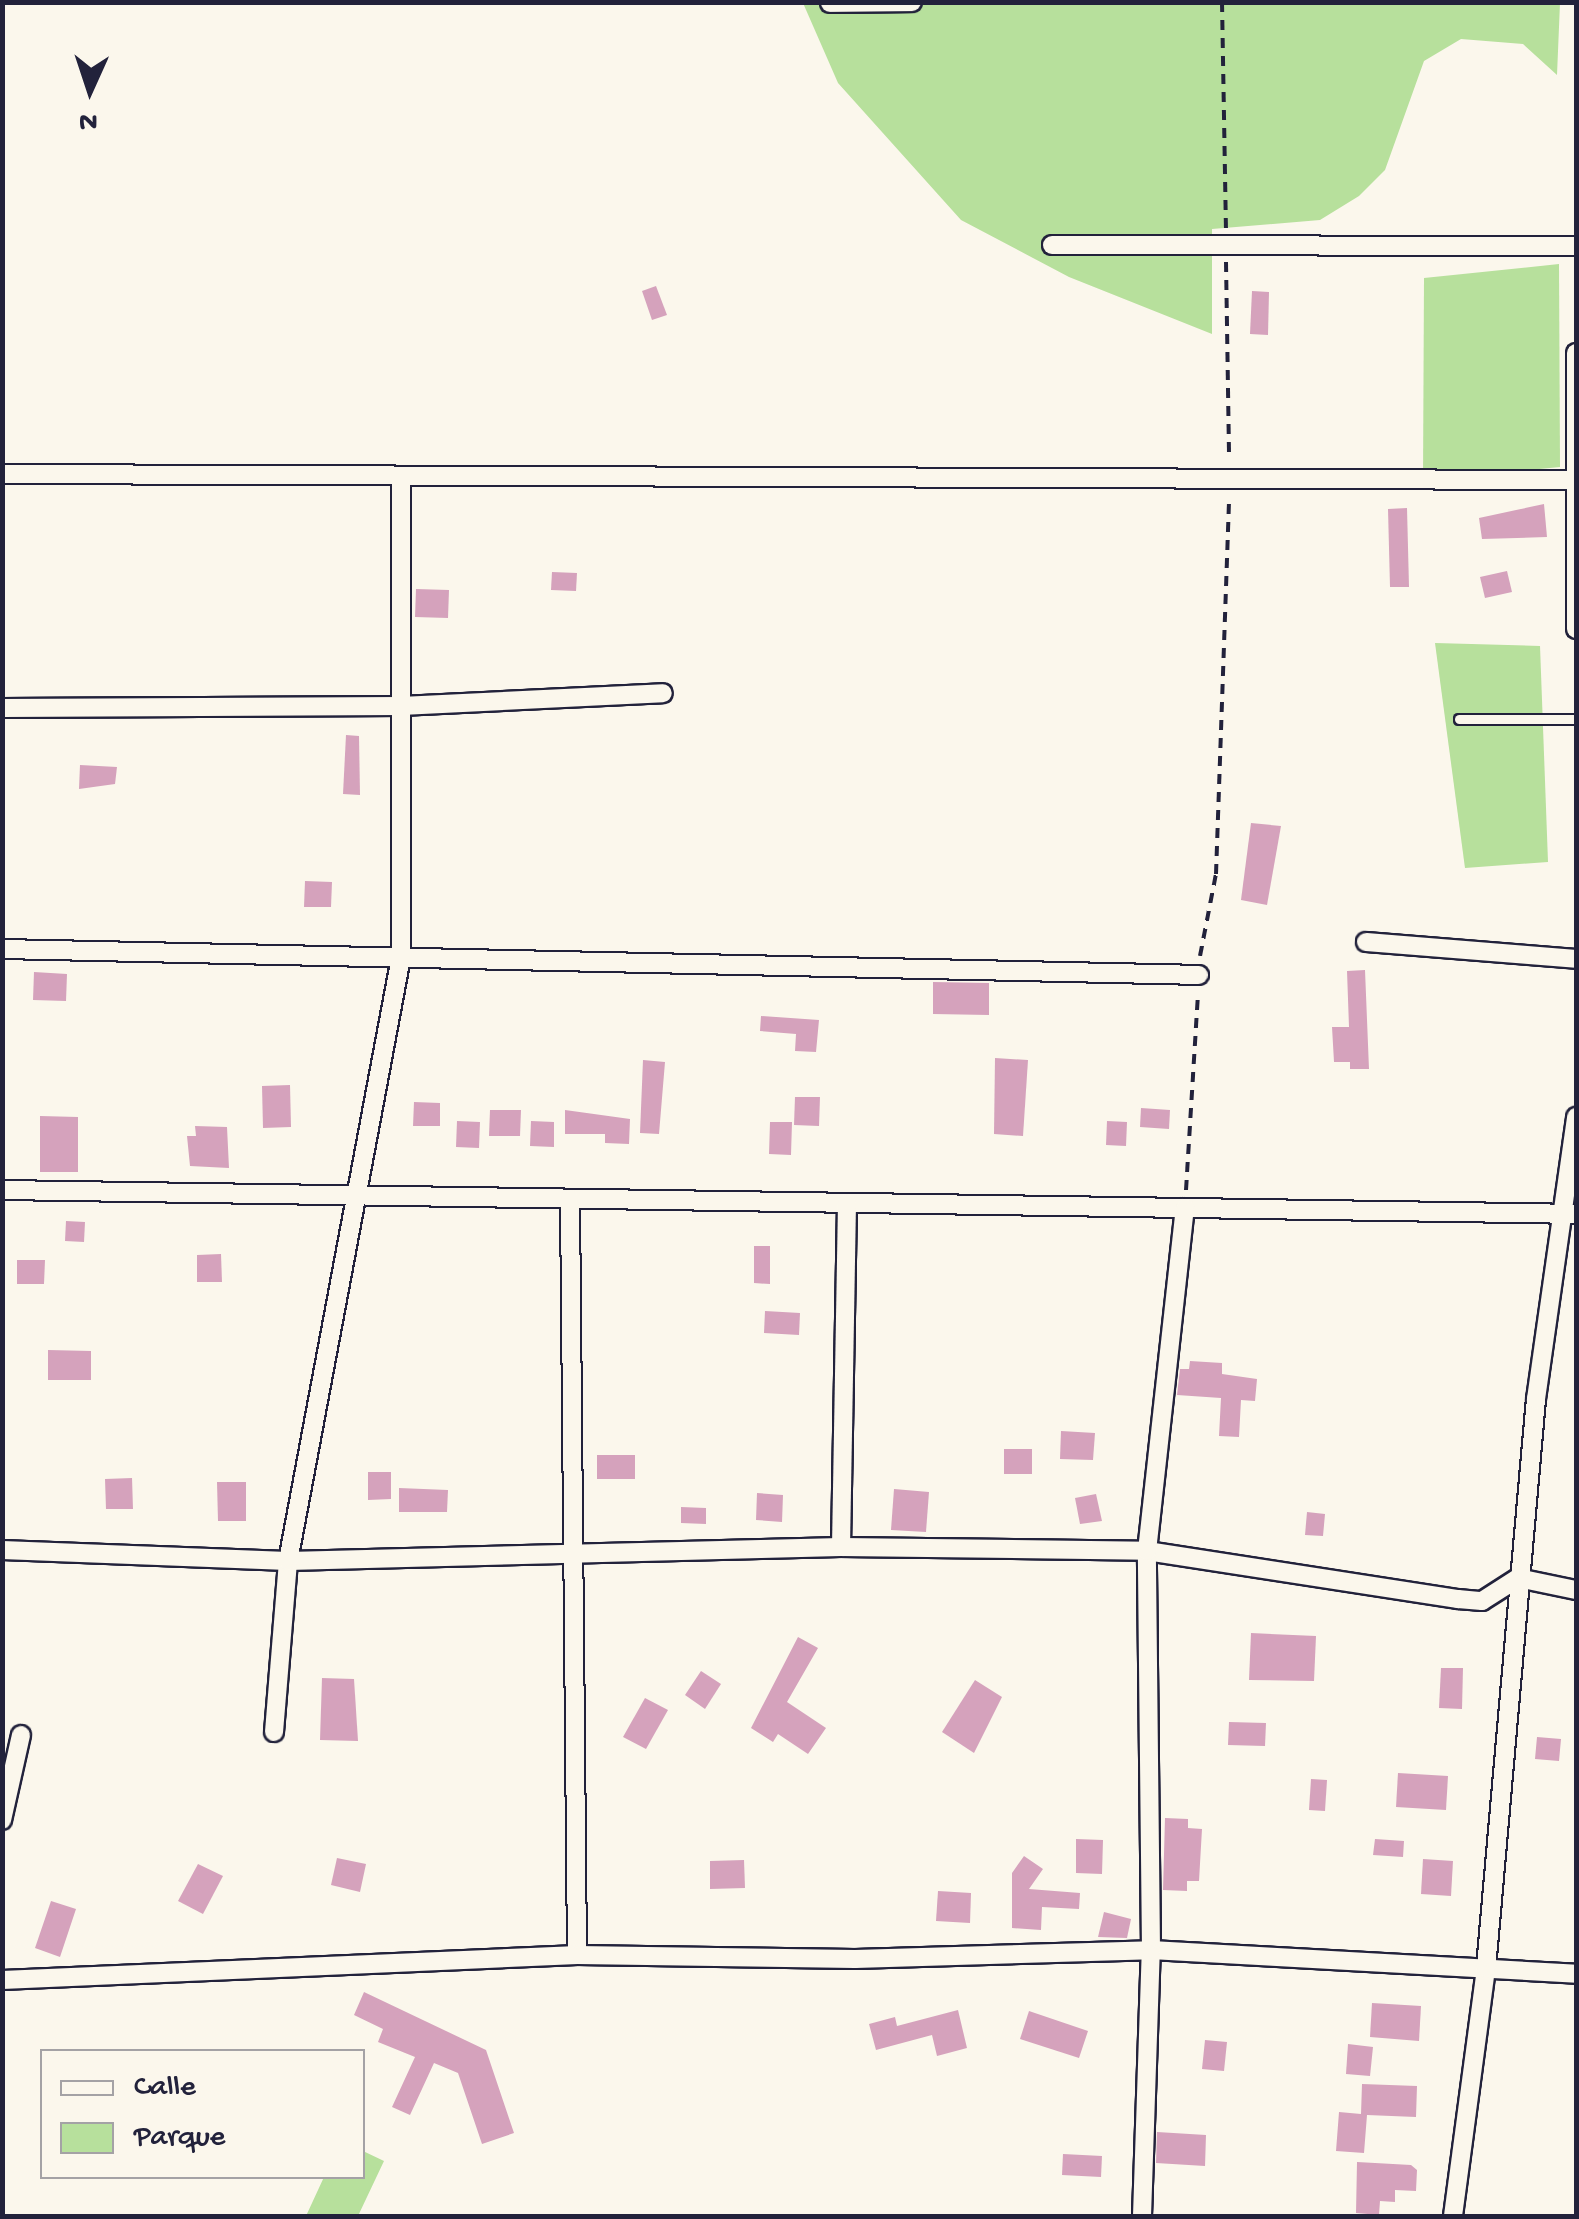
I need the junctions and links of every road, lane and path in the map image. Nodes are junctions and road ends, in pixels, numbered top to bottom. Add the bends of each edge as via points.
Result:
1 (912, 2) edge
2 (1222, 2) edge
3 (830, 4) edge
4 (1226, 244) junction
5 (1052, 245) dead end
6 (1576, 246) edge
7 (1576, 353) edge
8 (2, 474) edge
9 (401, 478) junction
10 (1576, 480) edge
11 (1230, 483) junction
12 (1576, 630) edge
13 (664, 692) dead end
14 (400, 706) junction
15 (2, 708) edge
16 (1458, 719) dead end
17 (1576, 719) edge
18 (1366, 942) dead end
19 (2, 949) edge
20 (400, 958) junction
21 (1576, 959) edge
22 (1199, 975) junction
23 (1576, 1117) edge
24 (2, 1190) edge
25 (355, 1196) junction
26 (570, 1199) junction
27 (847, 1203) junction
28 (1184, 1208) junction
29 (1570, 1214) edge
30 (841, 1547) junction
31 (2, 1550) edge
32 (1147, 1551) junction
33 (572, 1554) junction
34 (288, 1561) junction
35 (1518, 1578) junction
36 (1576, 1590) edge
37 (274, 1732) dead end
38 (21, 1735) dead end
39 (2, 1820) edge
40 (1151, 1950) junction
41 (577, 1955) junction
42 (1486, 1968) junction
43 (1576, 1974) edge
44 (2, 1980) edge
45 (1142, 2216) edge
46 (1453, 2216) edge

1 - 3 street
2 - 4 path
4 - 5 street
4 - 6 street
4 - 11 path
7 - 10 street
8 - 9 street
9 - 11 street
9 - 14 street
10 - 11 street
10 - 12 street
11 - 22 path via 1216,874
13 - 14 street
14 - 15 street
14 - 20 street
16 - 17 lane
18 - 21 street
19 - 20 street
20 - 22 street
20 - 25 street
22 - 28 path
23 - 29 street
24 - 25 street
25 - 26 street
25 - 34 street
26 - 27 street
26 - 33 street
27 - 28 street
27 - 30 street
28 - 29 street
28 - 32 street
29 - 35 street
30 - 32 street
30 - 33 street
31 - 34 street
32 - 35 street via 1482,1601
32 - 40 street
33 - 34 street
33 - 41 street
34 - 37 street
35 - 36 street
35 - 42 street
38 - 39 street
40 - 41 street via 854,1959
40 - 42 street
40 - 45 street
41 - 44 street
42 - 43 street
42 - 46 street

